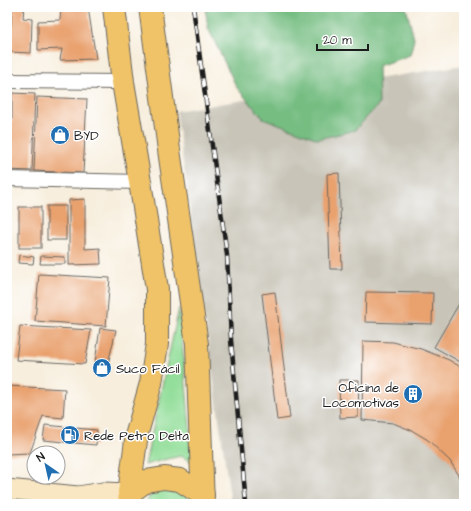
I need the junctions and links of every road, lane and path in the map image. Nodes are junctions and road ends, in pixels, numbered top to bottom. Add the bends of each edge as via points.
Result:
1 (114, 7) edge
2 (150, 7) edge
3 (7, 81) edge
4 (123, 82) junction
5 (7, 179) edge
6 (140, 182) junction
7 (7, 489) edge
8 (130, 498) edge
9 (203, 500) edge

1 - 4 main road
2 - 9 main road via 197,344
3 - 4 street
4 - 6 main road
5 - 6 street
6 - 8 main road via 157,290 157,344 151,383 136,433
7 - 8 street via 78,496 103,492
8 - 9 main road via 146,481 164,478 180,480

